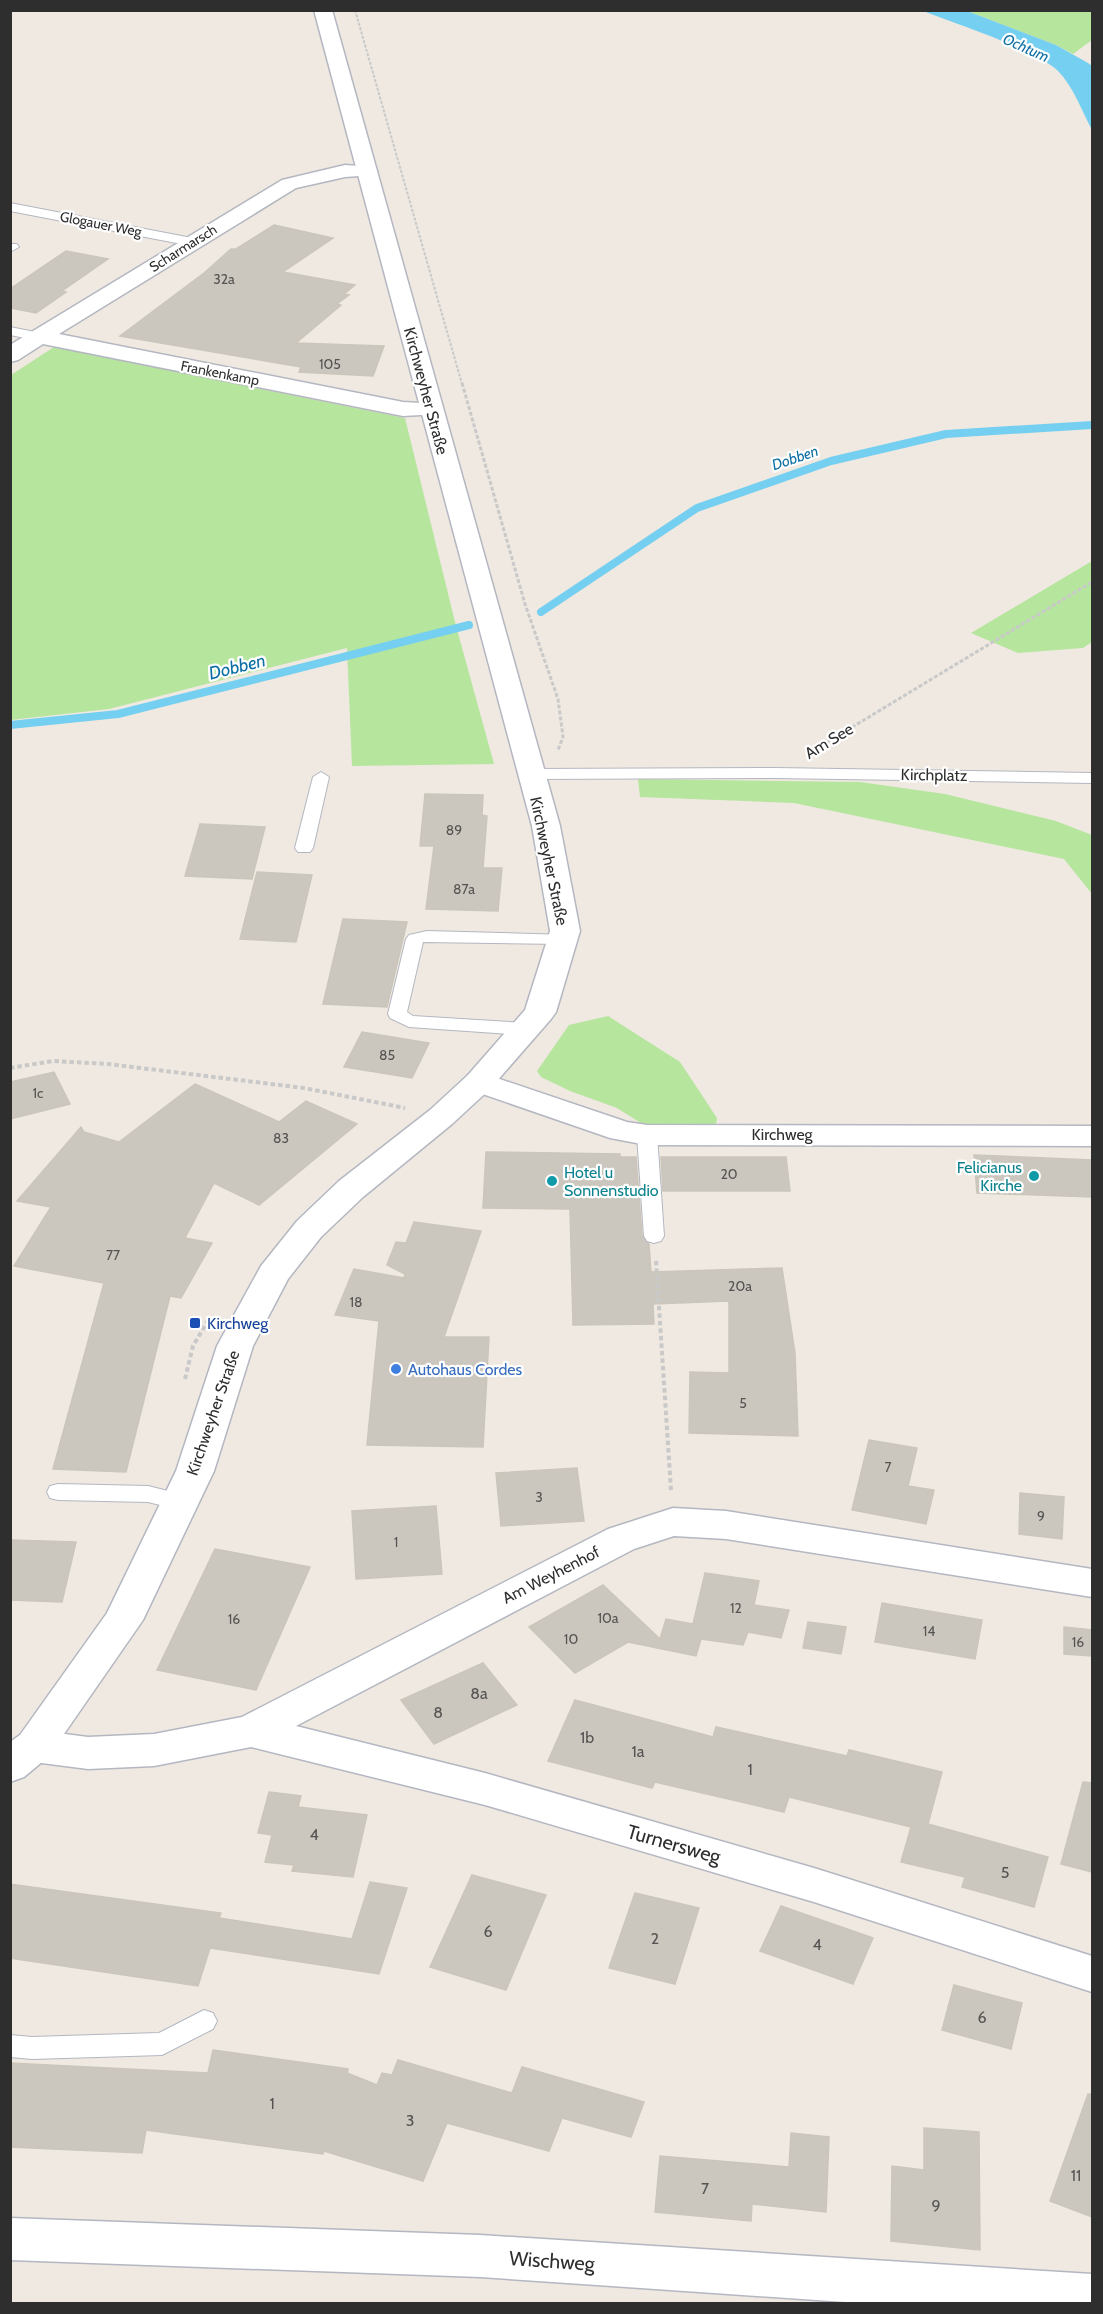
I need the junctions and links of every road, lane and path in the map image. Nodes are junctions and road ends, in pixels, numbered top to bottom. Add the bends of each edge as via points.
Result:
1 (323, 10) edge
2 (355, 10) edge
3 (367, 171) junction
4 (10, 207) edge
5 (192, 242) junction
6 (10, 331) edge
7 (40, 337) junction
8 (10, 355) edge
9 (430, 409) junction
10 (1092, 582) edge
11 (775, 773) junction
12 (544, 774) junction
13 (321, 777) dead end
14 (1092, 778) edge
15 (304, 848) dead end
16 (562, 939) junction
17 (526, 1029) junction
18 (10, 1068) edge
19 (479, 1082) junction
20 (441, 1117) junction
21 (647, 1135) junction
22 (1092, 1136) edge
23 (654, 1236) joint
24 (58, 1492) dead end
25 (180, 1503) junction
26 (674, 1522) junction
27 (1092, 1583) edge
28 (251, 1731) junction
29 (22, 1756) edge
30 (1092, 1974) edge
31 (204, 2021) dead end
32 (10, 2046) edge
33 (10, 2239) edge
34 (1092, 2296) edge

1 - 3 street, Kirchweyher Straße
2 - 12 path via 525,604 558,699 563,737
3 - 5 street, Scharmarsch via 345,171 289,184
3 - 9 street, Kirchweyher Straße
4 - 5 lane, Glogauer Weg
5 - 7 street, Scharmarsch
6 - 7 lane, Frankenkamp
7 - 8 street, Scharmarsch
7 - 9 street, Frankenkamp via 403,409
9 - 12 street, Kirchweyher Straße
10 - 11 path, Am See
11 - 12 lane
11 - 14 lane, Kirchplatz
12 - 16 street, Kirchweyher Straße via 546,825 565,931
13 - 15 lane
16 - 17 street, Kirchweyher Straße via 540,1012
16 - 17 lane via 415,939 397,1014 410,1021
17 - 19 street, Kirchweyher Straße
18 - 20 path via 53,1061 108,1064 304,1088
19 - 20 street, Kirchweyher Straße
19 - 21 street, Kirchweg via 622,1131
20 - 25 street, Kirchweyher Straße via 351,1189 309,1229 273,1274 235,1346 195,1472
21 - 22 street, Kirchweg
21 - 23 lane
23 - 26 path
24 - 25 lane via 148,1494
25 - 29 street, Kirchweyher Straße via 123,1620
26 - 27 street, Am Weyhenhof via 726,1525
26 - 28 street, Am Weyhenhof via 621,1539
28 - 29 street, Am Weyhenhof via 154,1750
28 - 30 street, Turnersweg via 485,1789 814,1885
31 - 32 lane via 162,2044
33 - 34 street, Wischweg via 480,2256

